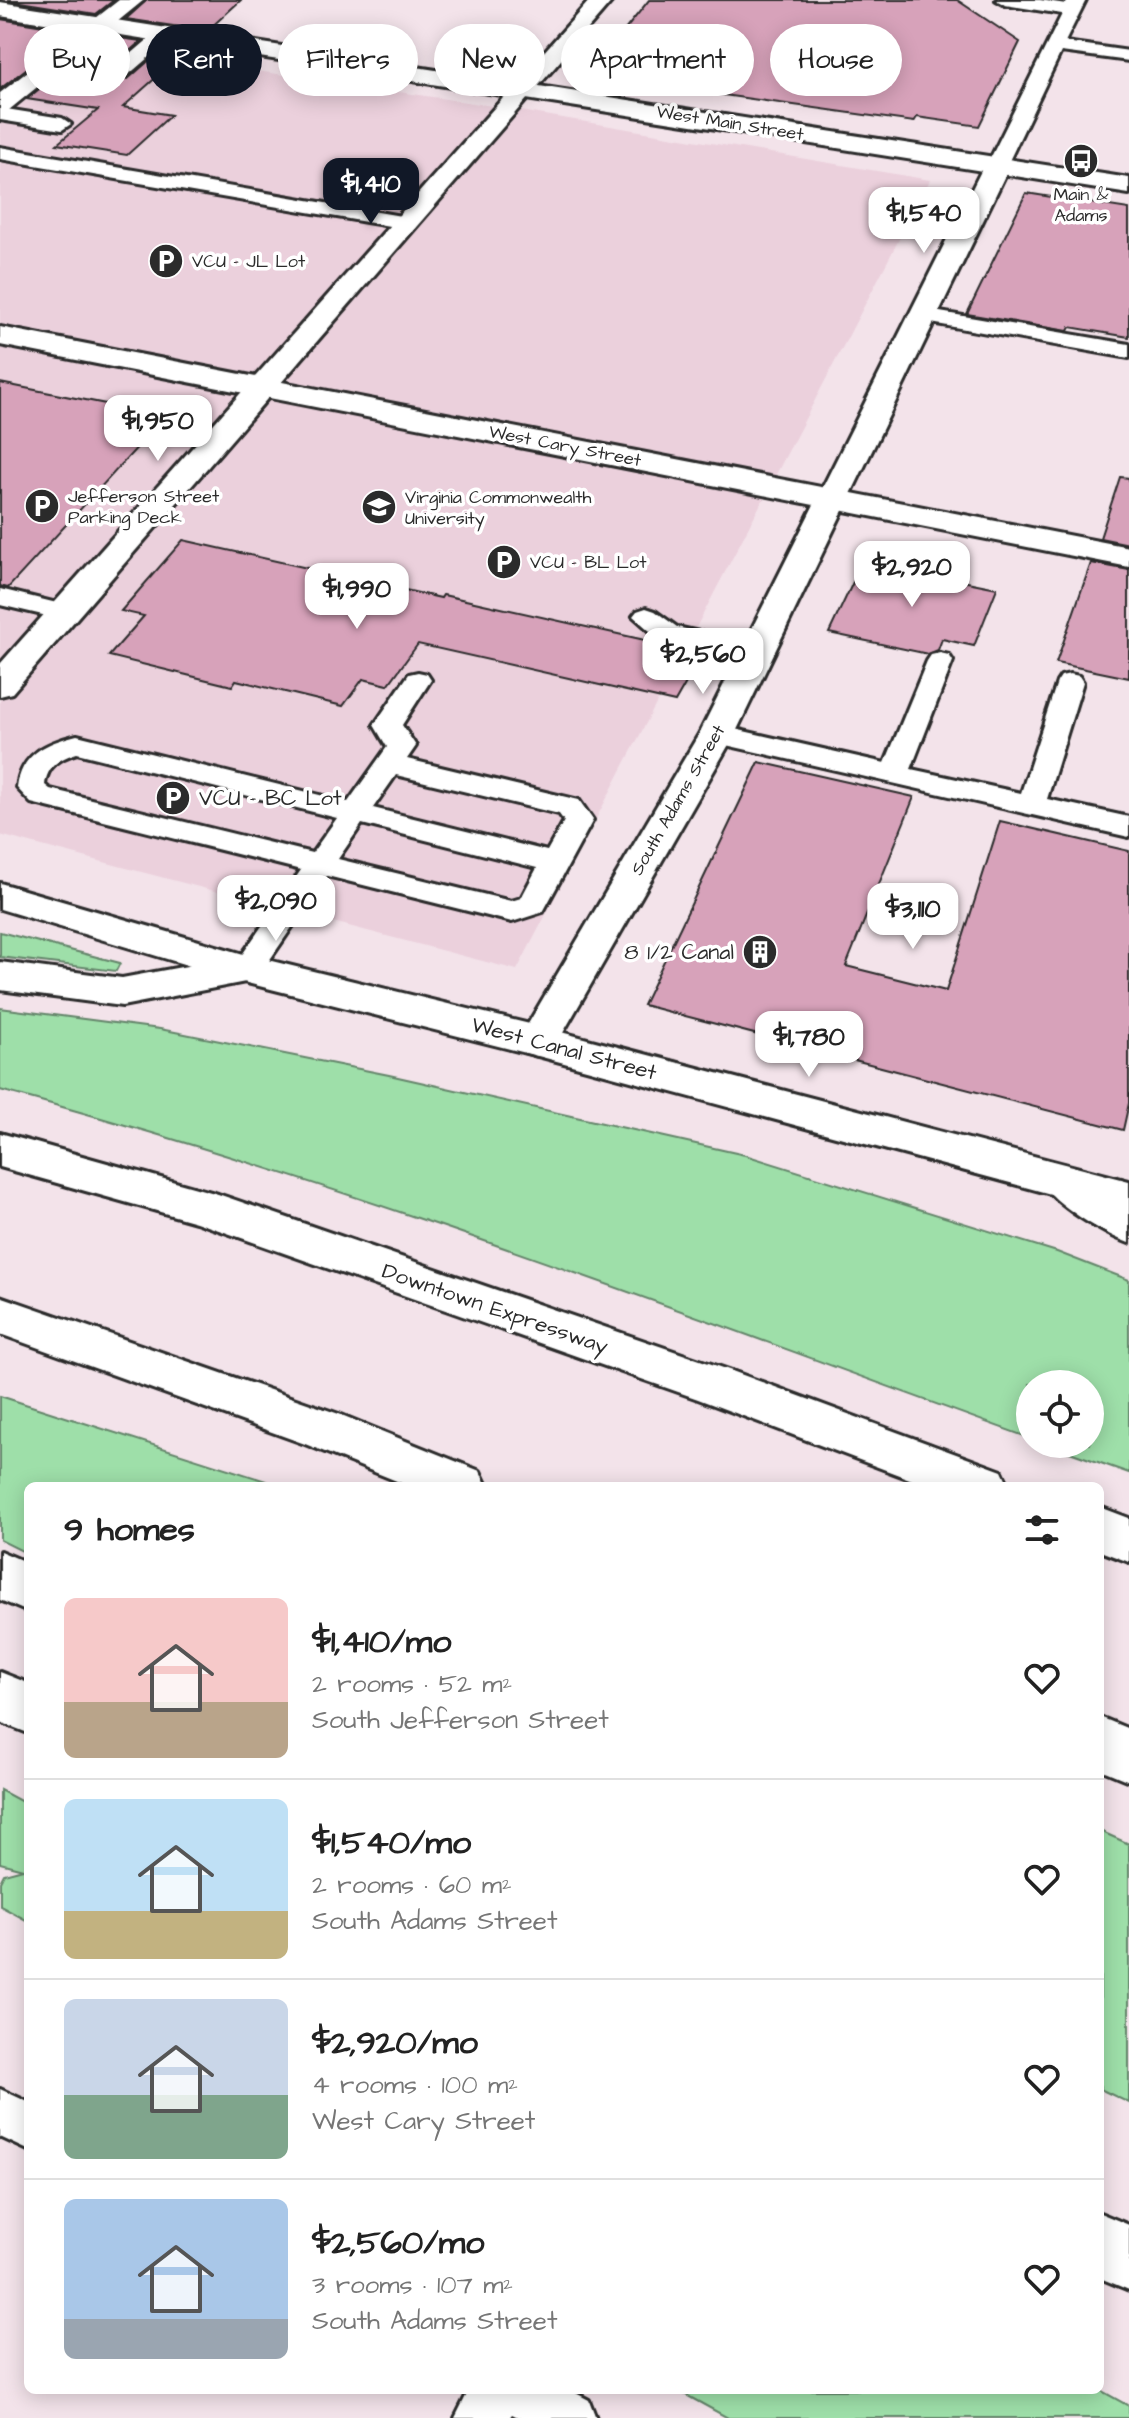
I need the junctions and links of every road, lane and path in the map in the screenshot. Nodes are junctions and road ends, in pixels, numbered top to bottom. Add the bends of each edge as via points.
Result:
1 (133, 0) edge
2 (602, 0) edge
3 (1005, 0) edge
4 (1075, 5) edge
5 (0, 9) edge
6 (95, 24) edge
7 (102, 24) edge
8 (1054, 46) junction
9 (146, 50) edge
10 (262, 50) edge
11 (1129, 56) edge
12 (130, 64) edge
13 (545, 66) edge
14 (434, 77) edge
15 (24, 86) edge
16 (545, 94) edge
17 (519, 96) edge
18 (0, 105) edge
19 (0, 114) edge
20 (62, 124) dead end
21 (0, 153) edge
22 (997, 165) junction
23 (1129, 186) edge
24 (407, 223) junction
25 (922, 315) junction
26 (0, 336) edge
27 (1129, 351) edge
28 (262, 387) junction
29 (833, 499) junction
30 (1129, 557) edge
31 (0, 597) edge
32 (64, 612) junction
33 (646, 616) dead end
34 (756, 653) junction
35 (940, 661) dead end
36 (418, 680) dead end
37 (1070, 682) dead end
38 (0, 685) edge
39 (717, 734) junction
40 (390, 764) junction
41 (895, 774) junction
42 (1031, 805) junction
43 (355, 813) junction
44 (1129, 827) edge
45 (320, 863) junction
46 (555, 863) junction
47 (0, 896) edge
48 (247, 969) junction
49 (0, 976) edge
50 (538, 1041) junction
51 (0, 1150) edge
52 (1063, 1181) junction
53 (1129, 1198) edge
54 (1129, 1225) edge
55 (0, 1315) edge
56 (453, 1482) edge
57 (974, 1482) edge
58 (1104, 1531) edge
59 (1129, 1540) edge
60 (0, 1574) edge
61 (24, 1587) edge
62 (0, 1697) edge
63 (24, 1706) edge
64 (1104, 1745) edge
65 (1129, 1755) edge
66 (0, 2112) edge
67 (24, 2125) edge
68 (1104, 2246) edge
69 (1129, 2259) edge
70 (495, 2394) edge
71 (526, 2394) edge
72 (480, 2418) edge
73 (571, 2418) edge

1 - 7 main road
2 - 13 main road
3 - 4 lane
4 - 8 lane
5 - 6 main road, West Main Street
8 - 11 lane
8 - 22 lane
9 - 12 lane
10 - 14 main road, West Main Street
15 - 18 main road
16 - 22 main road, West Main Street
17 - 24 main road
19 - 20 lane
21 - 24 lane
22 - 23 main road, West Main Street
22 - 25 main road, South Adams Street
24 - 28 main road
25 - 27 lane
25 - 29 main road, South Adams Street
26 - 28 main road, West Cary Street
28 - 29 main road, West Cary Street
28 - 32 main road
29 - 30 main road, West Cary Street
29 - 34 main road, South Adams Street
31 - 32 lane
32 - 38 main road
33 - 34 lane via 668,633
34 - 39 main road, South Adams Street
35 - 41 lane
36 - 40 lane via 388,725 402,746
37 - 42 lane
39 - 41 lane
39 - 50 main road, South Adams Street
40 - 43 lane
40 - 46 lane via 569,807 579,820
41 - 42 lane
42 - 44 lane
43 - 45 lane
43 - 45 lane via 77,744 47,754 31,774 31,788 41,796
43 - 46 lane
45 - 46 lane via 512,912 532,905
45 - 48 lane
47 - 48 main road, West Canal Street
48 - 49 main road via 122,992
48 - 50 main road, West Canal Street
50 - 52 main road, West Canal Street
51 - 57 main road, Downtown Expressway via 202,1206 715,1385
52 - 53 main road, West Canal Street
52 - 54 main road
55 - 56 main road via 322,1429
58 - 59 main road
60 - 61 main road
62 - 63 main road
64 - 65 main road
66 - 67 lane
68 - 69 main road
70 - 72 lane
71 - 73 lane

